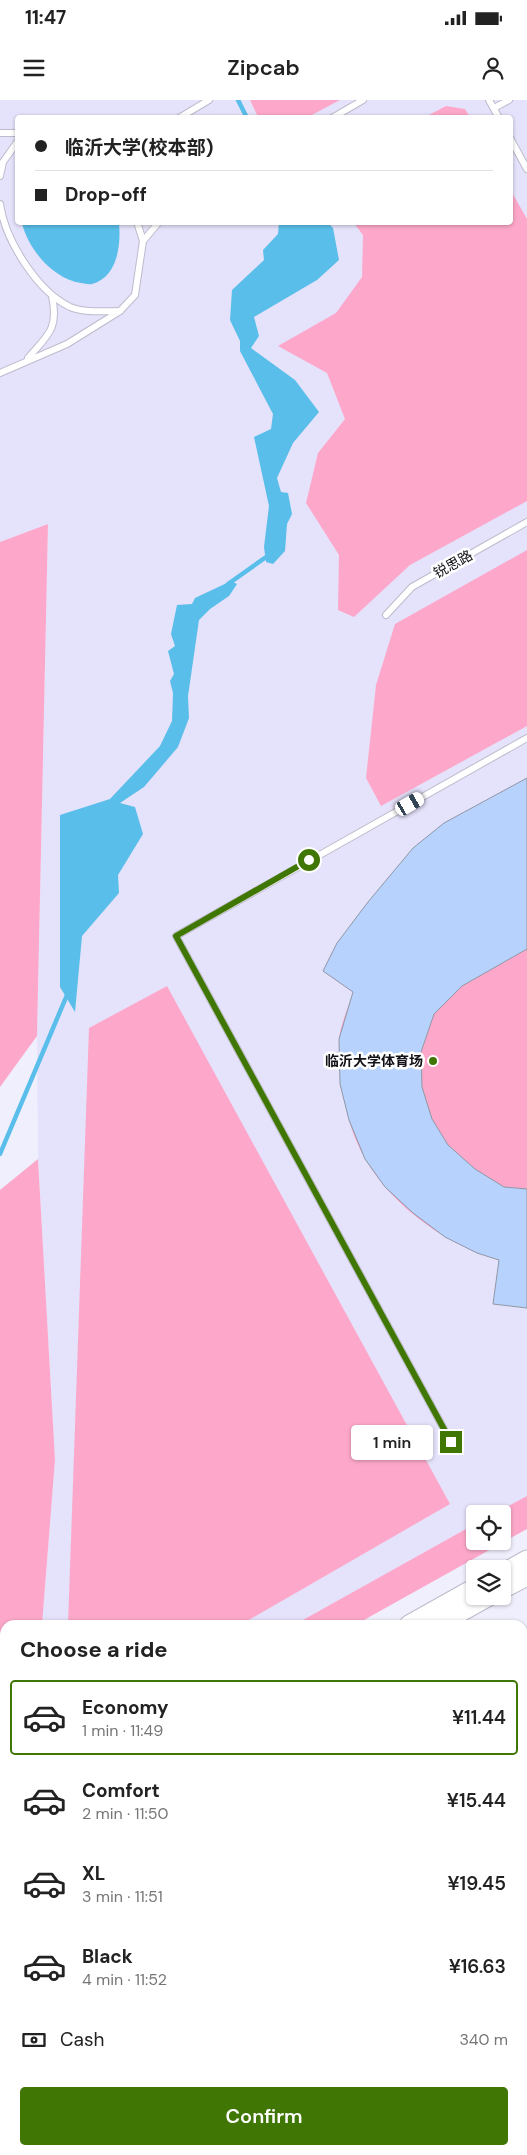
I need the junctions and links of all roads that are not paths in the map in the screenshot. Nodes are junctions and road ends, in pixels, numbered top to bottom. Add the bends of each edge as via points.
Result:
1 (209, 100) edge
2 (363, 100) edge
3 (489, 100) edge
4 (509, 100) edge
5 (494, 108) junction
6 (184, 115) edge
7 (337, 115) edge
8 (497, 115) edge
9 (15, 132) edge
10 (0, 133) edge
11 (513, 143) edge
12 (15, 145) edge
13 (527, 169) edge
14 (0, 176) edge
15 (0, 204) edge
16 (138, 225) edge
17 (156, 225) edge
18 (143, 240) junction
19 (52, 296) junction
20 (120, 311) junction
21 (27, 359) junction
22 (0, 373) edge
23 (527, 522) edge
24 (386, 615) dead end
25 (527, 738) edge
26 (451, 1442) dead end
27 (527, 1560) edge
28 (511, 1569) edge
29 (527, 1576) edge
30 (511, 1584) edge
31 (466, 1593) edge
32 (473, 1605) edge
33 (418, 1620) edge
34 (446, 1620) edge

1 - 6 lane
2 - 7 lane
3 - 5 lane
4 - 5 lane
5 - 8 lane
9 - 10 lane
11 - 13 lane
12 - 14 lane via 3,162
15 - 19 lane via 22,258 35,280
16 - 18 lane
17 - 18 lane
18 - 20 lane via 135,295
19 - 20 lane via 72,308
19 - 21 lane via 55,312 53,329
20 - 21 lane via 67,344
21 - 22 lane
23 - 24 lane, 锐思路 via 412,587
25 - 26 lane via 176,936
27 - 28 main road
29 - 30 main road
31 - 33 main road
32 - 34 main road

